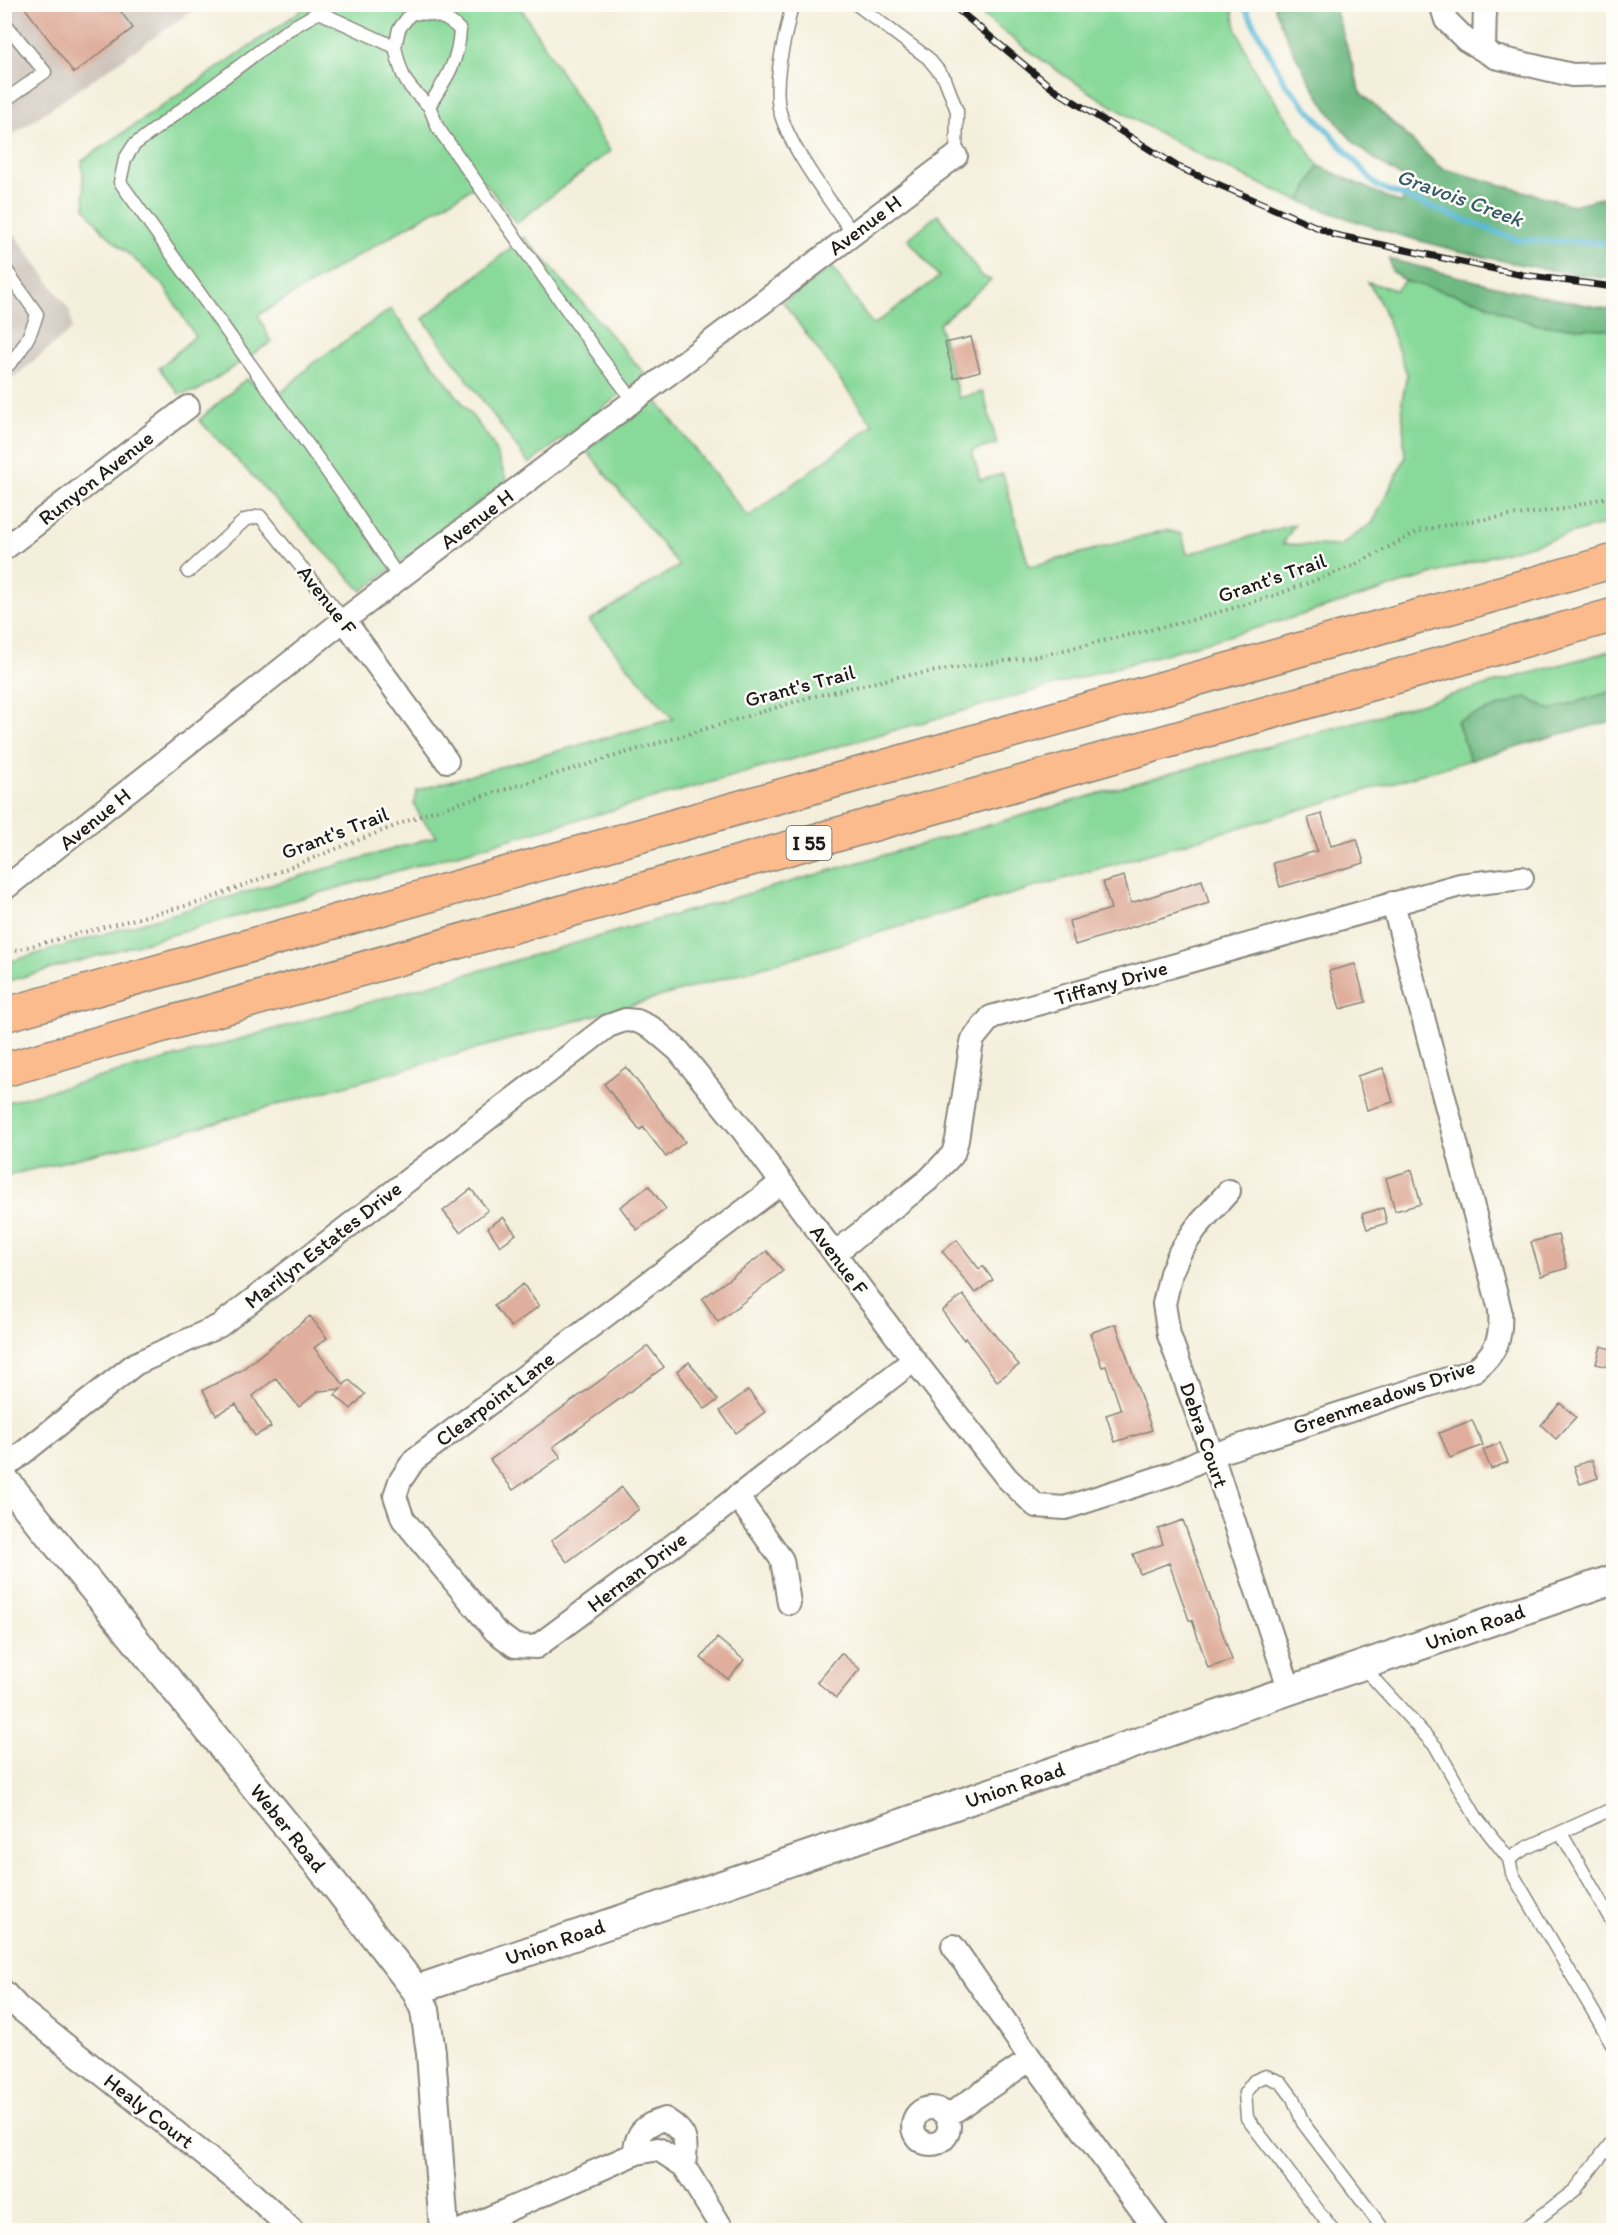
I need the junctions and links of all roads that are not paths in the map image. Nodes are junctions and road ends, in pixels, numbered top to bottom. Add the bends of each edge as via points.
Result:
1 (792, 4) edge
2 (856, 4) edge
3 (1441, 4) edge
4 (1485, 4) edge
5 (4, 22) edge
6 (395, 47) junction
7 (1484, 50) junction
8 (1614, 74) edge
9 (4, 101) edge
10 (429, 106) junction
11 (956, 156) joint
12 (853, 234) junction
13 (4, 267) edge
14 (4, 369) edge
15 (633, 400) junction
16 (188, 407) dead end
17 (4, 549) edge
18 (1614, 561) edge
19 (188, 572) dead end
20 (399, 578) junction
21 (1614, 615) edge
22 (344, 620) junction
23 (447, 761) dead end
24 (1522, 878) dead end
25 (4, 889) edge
26 (1393, 903) junction
27 (4, 1016) edge
28 (638, 1021) joint
29 (4, 1070) edge
30 (781, 1183) junction
31 (1229, 1191) dead end
32 (835, 1253) junction
33 (914, 1360) junction
34 (1212, 1455) junction
35 (4, 1468) edge
36 (4, 1479) edge
37 (737, 1496) junction
38 (1036, 1506) joint
39 (1614, 1579) edge
40 (789, 1602) dead end
41 (536, 1647) joint
42 (1362, 1666) junction
43 (1290, 1691) junction
44 (1614, 1808) edge
45 (1561, 1833) junction
46 (1509, 1859) junction
47 (1614, 1925) edge
48 (953, 1946) dead end
49 (416, 1990) junction
50 (4, 1992) edge
51 (1614, 2047) edge
52 (1031, 2059) junction
53 (946, 2117) dead end
54 (1614, 2139) edge
55 (634, 2154) junction
56 (684, 2166) junction
57 (292, 2230) edge
58 (444, 2230) edge
59 (462, 2230) edge
60 (723, 2230) edge
61 (1156, 2230) edge
62 (1334, 2230) edge
63 (1384, 2230) edge
64 (1523, 2230) edge

1 - 12 lane via 780,66 778,102 788,135
2 - 11 lane via 928,58 945,79 957,111
3 - 7 street via 1446,20 1466,40
4 - 7 street
5 - 9 lane via 45,72
6 - 10 lane via 401,75
6 - 10 lane via 399,29 411,13 432,13 451,20 460,30 459,50
6 - 20 lane via 320,12 286,31 134,145 125,159 120,182
7 - 8 street via 1495,57 1572,75
10 - 15 lane via 438,128 469,174
11 - 12 street, Avenue H
12 - 15 street, Avenue H
13 - 14 lane via 37,314 31,333
15 - 20 street, Avenue H
16 - 17 street, Runyon Avenue
18 - 27 highway, I 55
19 - 22 lane, Avenue F via 245,520 260,516
20 - 22 street, Avenue H
21 - 29 highway, I 55
22 - 23 street, Avenue F
22 - 25 street, Avenue H
24 - 26 street, Tiffany Drive via 1460,885
26 - 32 street, Tiffany Drive via 991,1017 973,1039 953,1154 928,1180
26 - 34 street, Greenmeadows Drive via 1500,1310 1499,1340 1493,1353 1475,1370
28 - 30 street, Avenue F via 678,1050
28 - 35 street, Marilyn Estates Drive via 625,1020 608,1026 219,1326 135,1364
30 - 32 street, Avenue F
30 - 41 street, Clearpoint Lane via 414,1460 400,1481 396,1496 403,1519 495,1631 515,1646
31 - 34 street, Debra Court via 1180,1252 1164,1304 1169,1335
32 - 33 street, Avenue F
33 - 37 street, Hernan Drive
33 - 38 street, Avenue F via 1007,1478
34 - 38 street, Greenmeadows Drive via 1174,1473 1065,1508
34 - 43 street, Debra Court
36 - 49 street, Weber Road
37 - 40 street via 782,1560
37 - 41 street, Hernan Drive
39 - 42 street, Union Road
42 - 43 street, Union Road
42 - 46 lane via 1436,1747 1476,1817
43 - 49 street, Union Road
44 - 45 lane
45 - 46 lane
45 - 47 lane
46 - 51 lane via 1512,1873
48 - 52 street
49 - 58 street, Weber Road via 425,2010 431,2053
50 - 57 street, Healy Court via 245,2187
52 - 53 street
52 - 61 street
54 - 64 lane via 1575,2190
55 - 56 street via 658,2149
55 - 56 street via 637,2137 650,2123 665,2119 681,2130 687,2143
55 - 59 street
56 - 60 street
62 - 63 lane via 1247,2118 1245,2093 1254,2081 1266,2076 1281,2082 1293,2098 1303,2123

